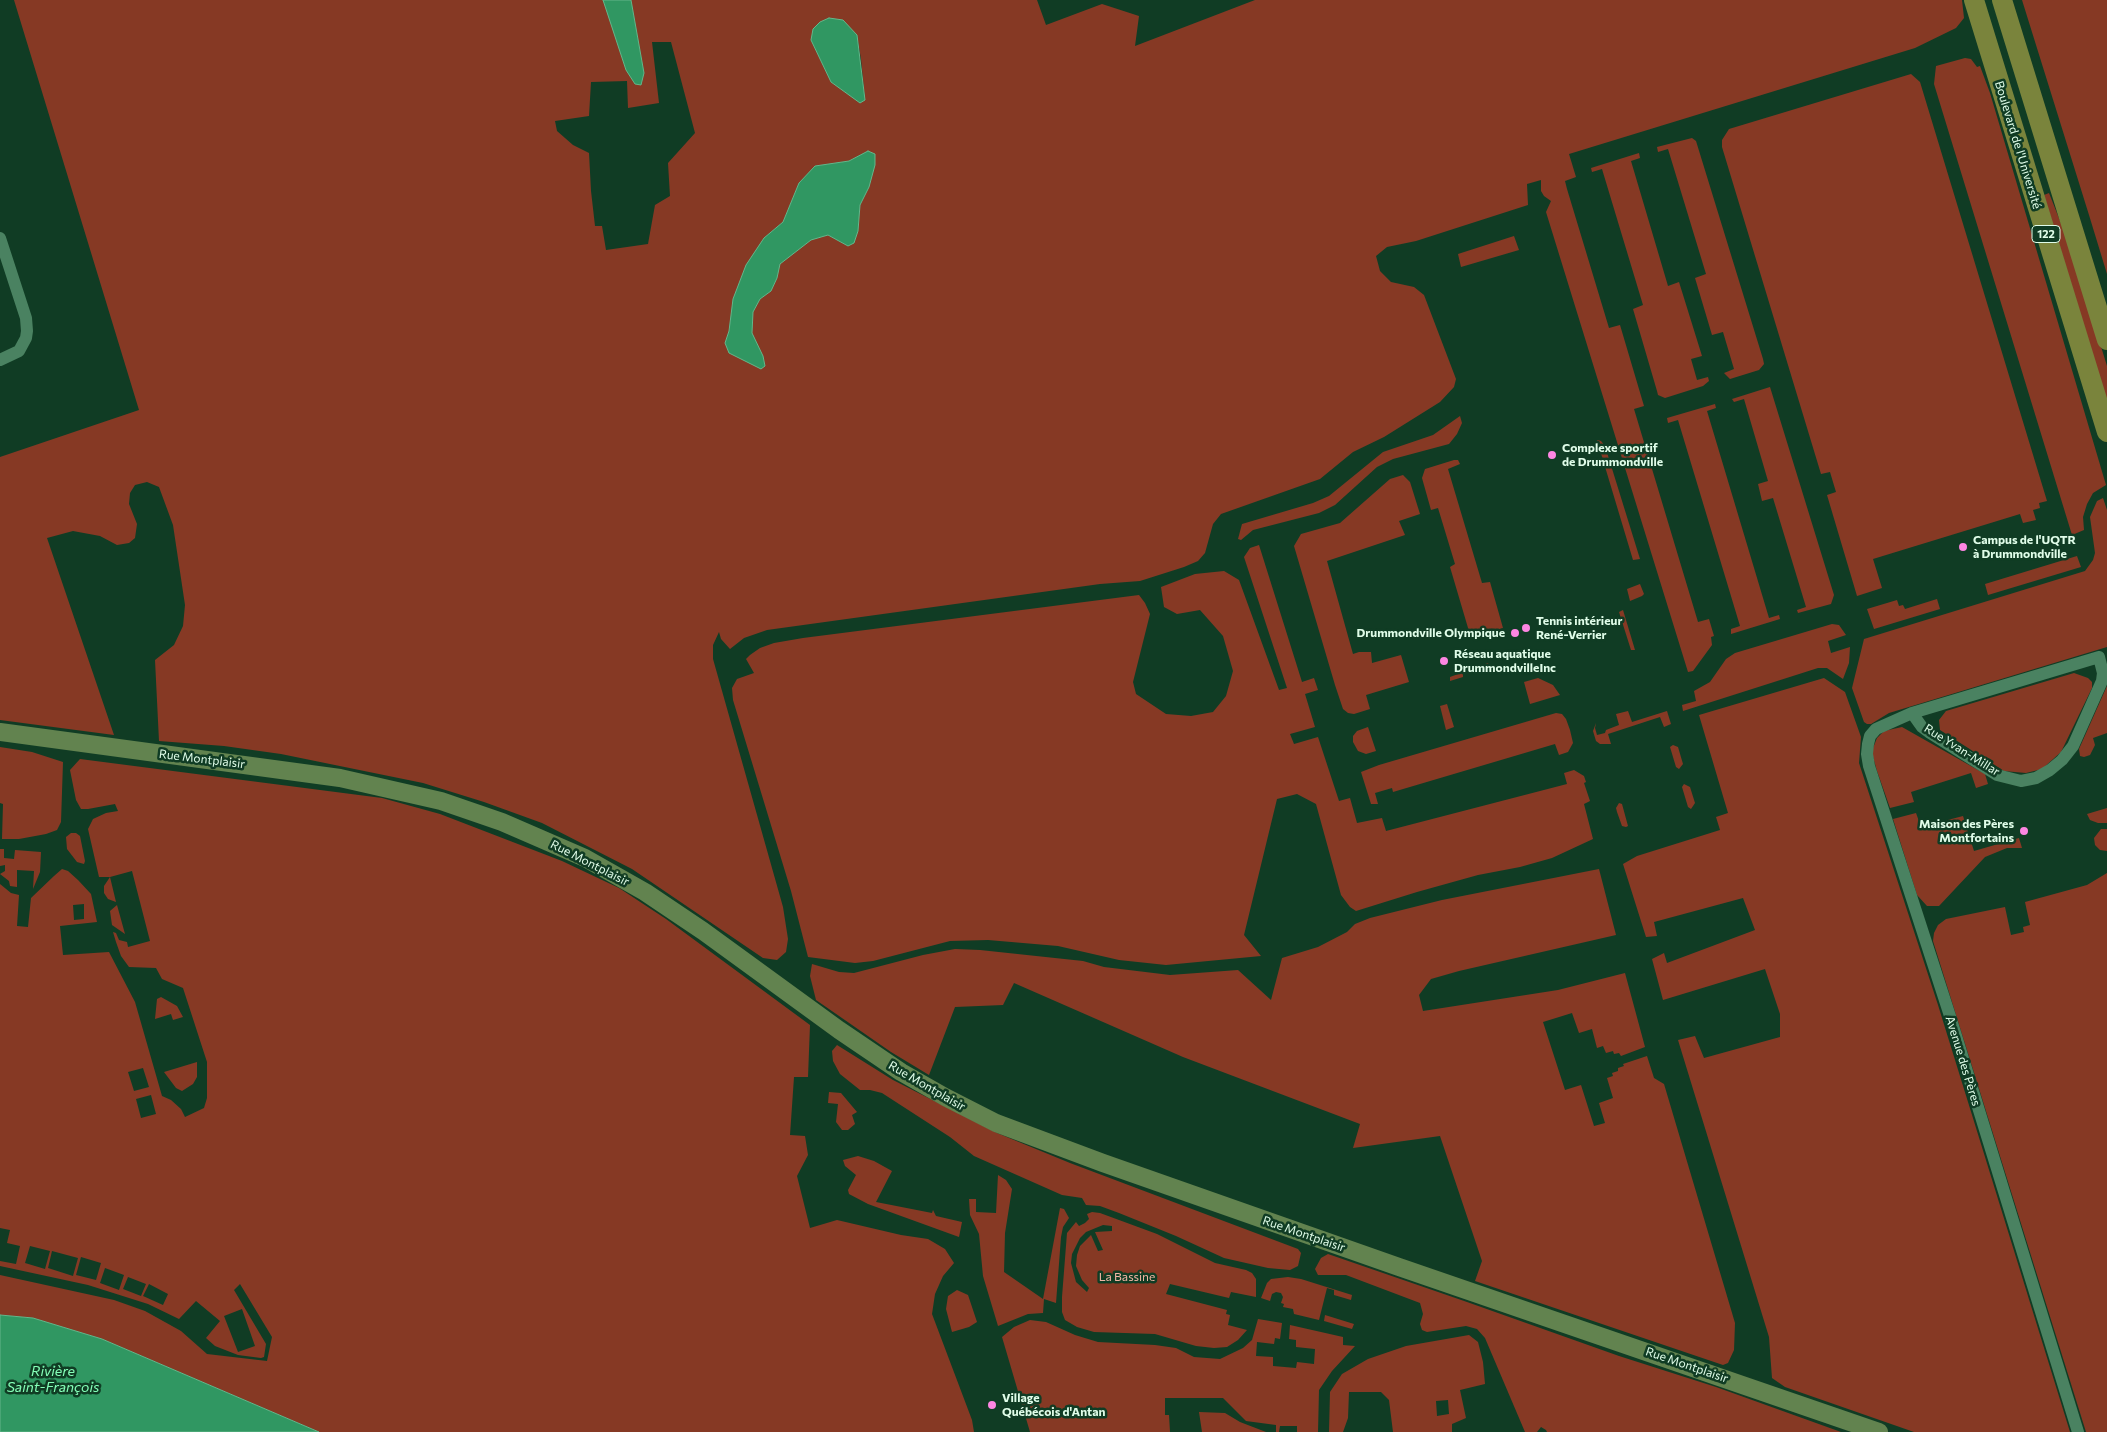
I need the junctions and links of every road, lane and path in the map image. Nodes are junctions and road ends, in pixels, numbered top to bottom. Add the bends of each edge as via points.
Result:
1 (1974, 0) edge
2 (2002, 0) edge
3 (1997, 31) junction
4 (0, 238) edge
5 (2107, 340) edge
6 (0, 360) edge
7 (2107, 432) edge
8 (1912, 713) junction
9 (0, 732) edge
10 (1879, 1432) edge
11 (2078, 1432) edge

1 - 3 main road, Boulevard de l'Université / 122
2 - 3 main road, Boulevard de l'Université
3 - 5 main road, Boulevard de l'Université
3 - 7 main road, Boulevard de l'Université / 122
4 - 6 street via 28,331 19,351
8 - 8 street, Rue Yvan-Millar via 1930,733 1997,774 2021,781 2036,778 2062,760 2072,746 2102,681 2102,668 2099,657
8 - 11 street, Avenue des Pères via 1876,729 1870,736 1869,766
9 - 10 street, Rue Montplaisir via 340,778 441,801 502,822 584,858 645,892 901,1072 996,1123 1103,1164

